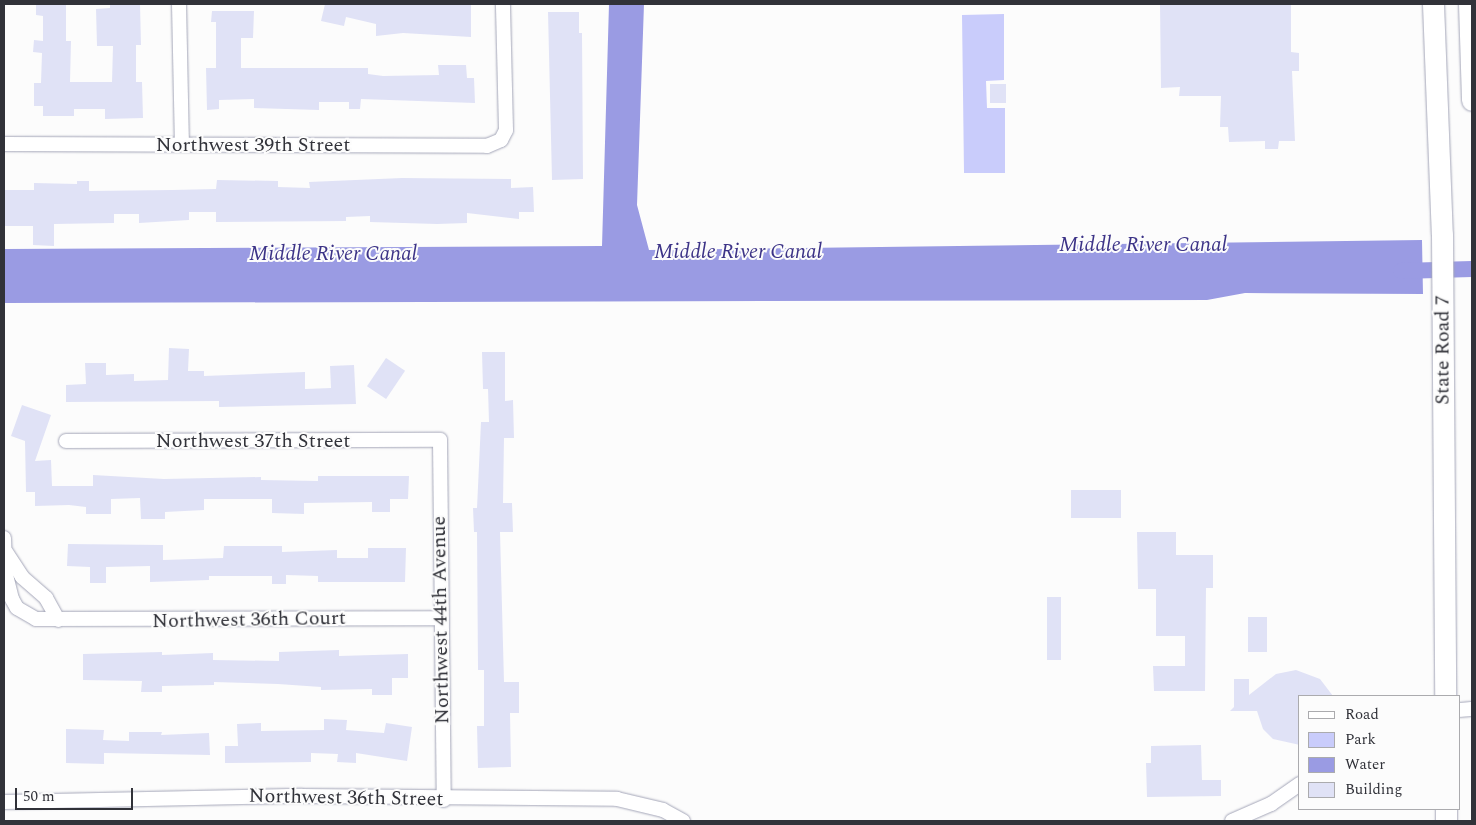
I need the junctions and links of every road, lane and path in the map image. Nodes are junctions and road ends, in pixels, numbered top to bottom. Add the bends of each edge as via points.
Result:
1 (179, 4) edge
2 (503, 4) edge
3 (1433, 4) edge
4 (1469, 4) edge
5 (1472, 100) edge
6 (4, 144) edge
7 (182, 144) junction
8 (440, 440) joint
9 (66, 441) dead end
10 (5, 545) edge
11 (29, 585) junction
12 (12, 599) junction
13 (440, 618) junction
14 (58, 620) junction
15 (1445, 695) edge
16 (1298, 785) edge
17 (444, 800) junction
18 (4, 802) edge
19 (683, 821) edge
20 (1232, 821) edge

1 - 7 street
2 - 7 street, Northwest 39th Street via 506,130 501,140 487,146
3 - 15 main road, State Road 7 via 1442,234
4 - 5 main road
6 - 7 street, Northwest 39th Street
8 - 9 street, Northwest 37th Street
8 - 13 street, Northwest 44th Avenue
10 - 11 street
10 - 12 street via 5,571
11 - 12 street via 18,588
11 - 14 street via 46,598
12 - 14 street, Northwest 36th Court via 25,614 36,619
13 - 14 street, Northwest 36th Court
13 - 17 street, Northwest 44th Avenue
16 - 20 street via 1271,804
17 - 18 street, Northwest 36th Street via 302,796
17 - 19 street, Northwest 36th Street via 617,799 663,810

